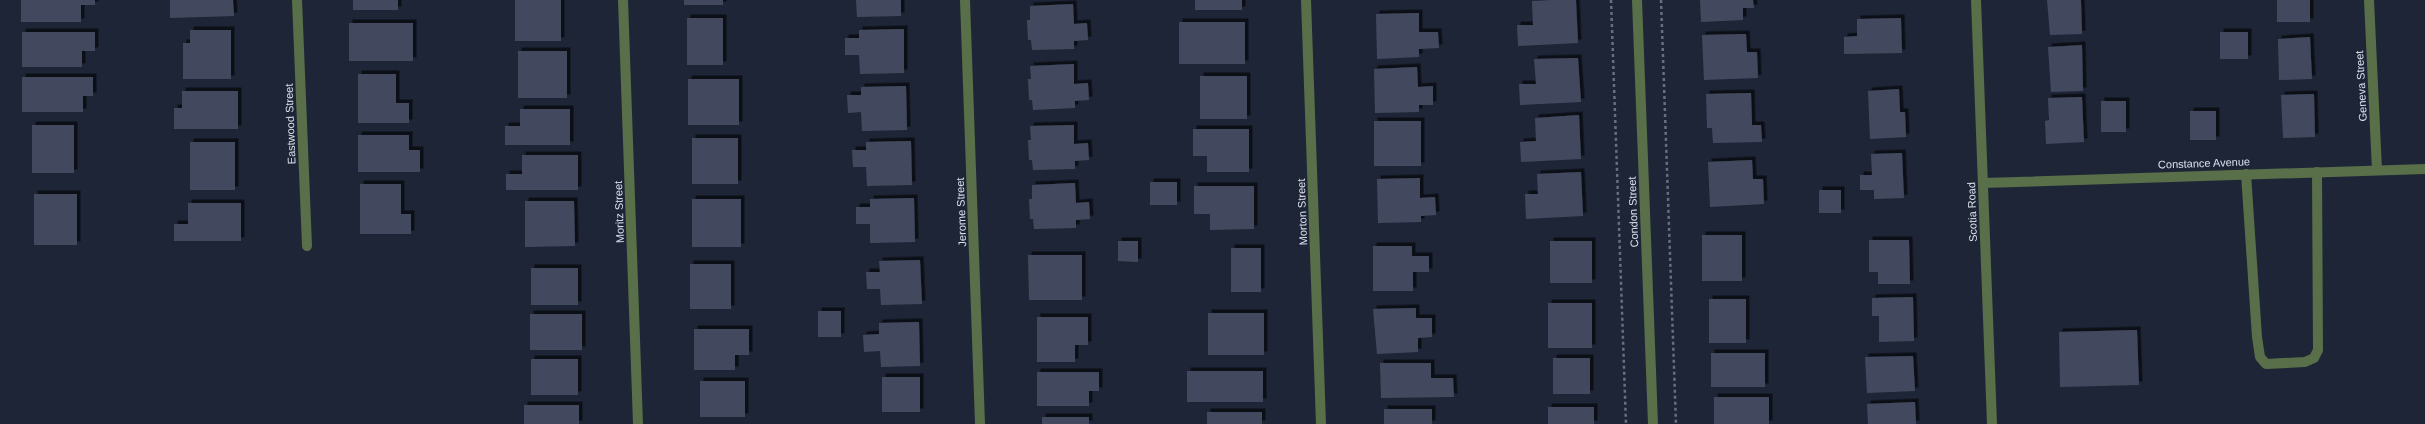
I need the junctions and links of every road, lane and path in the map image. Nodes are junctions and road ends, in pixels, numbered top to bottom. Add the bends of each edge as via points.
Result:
1 (297, 0) edge
2 (623, 0) edge
3 (965, 0) edge
4 (1306, 0) edge
5 (1611, 0) edge
6 (1637, 0) edge
7 (1661, 0) edge
8 (1976, 0) edge
9 (2369, 0) edge
10 (2425, 168) edge
11 (2377, 170) junction
12 (2316, 172) junction
13 (2246, 174) junction
14 (1983, 183) junction
15 (307, 246) dead end
16 (638, 424) edge
17 (980, 424) edge
18 (1321, 424) edge
19 (1626, 424) edge
20 (1652, 424) edge
21 (1676, 424) edge
22 (1992, 424) edge

1 - 15 street, Eastwood Street
2 - 16 street, Moritz Street
3 - 17 street, Jerome Street
4 - 18 street, Morton Street
5 - 19 path
6 - 20 street, Condon Street
7 - 21 path
8 - 14 street, Scotia Road
9 - 11 street, Geneva Street
10 - 11 street, Constance Avenue
11 - 12 street, Constance Avenue
12 - 13 street, Constance Avenue
12 - 13 street via 2318,350 2314,358 2305,362 2266,364 2260,358 2257,337
13 - 14 street, Constance Avenue
14 - 22 street, Scotia Road

